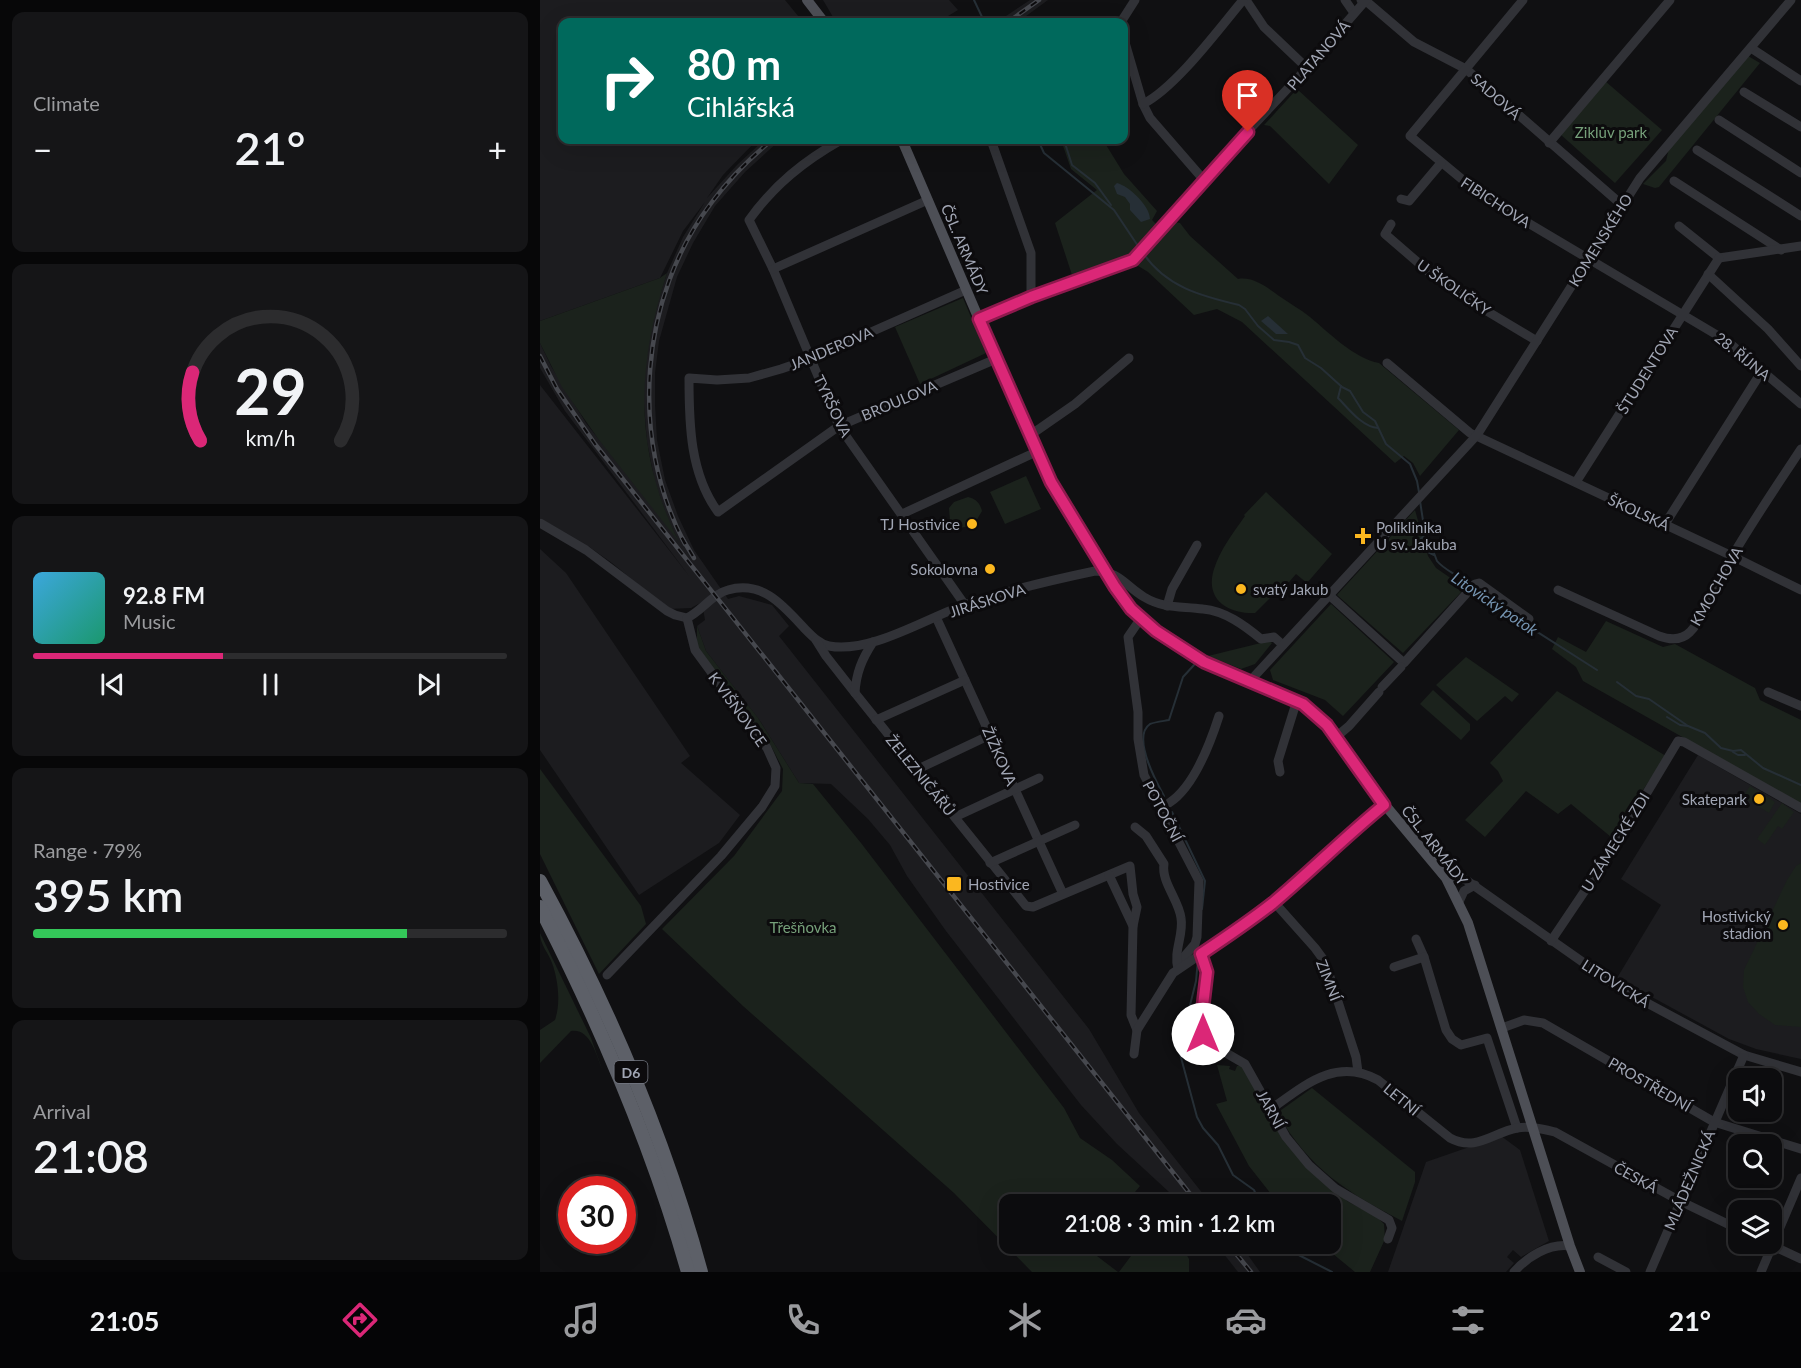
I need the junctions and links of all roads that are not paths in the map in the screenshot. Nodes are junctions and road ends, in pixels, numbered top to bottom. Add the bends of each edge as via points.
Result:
1 (807, 0) edge
2 (1135, 0) edge
3 (1244, 0) edge
4 (1345, 0) edge
5 (1364, 0) edge
6 (1523, 0) edge
7 (1670, 0) edge
8 (1791, 0) edge
9 (1354, 13) junction
10 (821, 18) edge
11 (1124, 18) edge
12 (1751, 48) junction
13 (1128, 53) edge
14 (1307, 68) junction
15 (1466, 69) junction
16 (1801, 81) edge
17 (1744, 92) dead end
18 (1143, 104) junction
19 (1719, 120) dead end
20 (1801, 127) edge
21 (1549, 143) junction
22 (835, 144) edge
23 (904, 144) edge
24 (992, 144) edge
25 (1696, 150) dead end
26 (1440, 163) junction
27 (1801, 173) edge
28 (1203, 179) junction
29 (1674, 181) dead end
30 (1401, 199) dead end
31 (928, 200) junction
32 (1622, 205) junction
33 (1801, 216) edge
34 (1391, 224) dead end
35 (1679, 226) dead end
36 (1801, 246) edge
37 (1781, 250) junction
38 (1588, 258) junction
39 (1719, 258) junction
40 (773, 269) junction
41 (1707, 274) junction
42 (966, 290) junction
43 (1031, 297) junction
44 (1683, 314) junction
45 (979, 319) junction
46 (1537, 341) junction
47 (1129, 358) dead end
48 (810, 359) junction
49 (996, 359) junction
50 (1387, 363) dead end
51 (1801, 366) edge
52 (1762, 370) junction
53 (1801, 404) edge
54 (839, 426) junction
55 (1477, 435) junction
56 (1029, 436) junction
57 (1801, 449) edge
58 (1036, 452) junction
59 (1576, 482) junction
60 (718, 512) joint
61 (902, 514) junction
62 (540, 523) edge
63 (1665, 524) junction
64 (1197, 545) dead end
65 (1732, 556) junction
66 (1105, 571) junction
67 (1558, 590) dead end
68 (1801, 590) edge
69 (1329, 595) junction
70 (965, 605) junction
71 (1167, 606) junction
72 (936, 617) junction
73 (687, 618) junction
74 (1141, 618) junction
75 (1529, 619) dead end
76 (816, 640) junction
77 (873, 642) junction
78 (1283, 645) junction
79 (1401, 667) dead end
80 (965, 680) junction
81 (1250, 681) junction
82 (1768, 692) dead end
83 (855, 693) junction
84 (1298, 700) junction
85 (1801, 706) edge
86 (1219, 716) dead end
87 (876, 720) junction
88 (990, 735) junction
89 (1336, 737) junction
90 (916, 770) junction
91 (1280, 772) dead end
92 (1039, 778) dead end
93 (1014, 789) junction
94 (1170, 803) dead end
95 (1384, 805) junction
96 (1801, 808) edge
97 (955, 817) junction
98 (1075, 825) dead end
99 (1136, 827) dead end
100 (1039, 841) junction
101 (990, 863) junction
102 (1113, 873) junction
103 (1442, 874) junction
104 (540, 881) edge
105 (1474, 885) junction
106 (1063, 894) junction
107 (1274, 902) junction
108 (1459, 902) junction
109 (540, 907) edge
110 (1133, 926) junction
111 (1416, 939) dead end
112 (1551, 941) junction
113 (1198, 956) junction
114 (1424, 957) junction
115 (1181, 967) junction
116 (1394, 967) dead end
117 (607, 975) dead end
118 (1502, 1028) junction
119 (1137, 1030) junction
120 (1134, 1054) dead end
121 (1744, 1055) junction
122 (1358, 1072) junction
123 (1801, 1072) edge
124 (1271, 1109) junction
125 (1714, 1122) junction
126 (1533, 1127) junction
127 (1517, 1128) junction
128 (1801, 1149) edge
129 (1801, 1178) edge
130 (1680, 1201) junction
131 (1782, 1220) edge
132 (1728, 1224) edge
133 (1388, 1239) dead end
134 (1570, 1246) junction
135 (1782, 1250) edge
136 (1767, 1254) edge
137 (1598, 1257) dead end
138 (1801, 1259) edge
139 (687, 1272) edge
140 (701, 1272) edge
141 (1514, 1272) edge
142 (1580, 1272) edge
143 (1626, 1272) edge
144 (1650, 1272) edge
145 (1761, 1272) edge

1 - 10 main road
2 - 11 street
3 - 14 street via 1264,27
3 - 18 street via 1155,98
4 - 9 street
5 - 9 street, PLATANOVÁ
5 - 15 street, SADOVÁ via 1414,42
6 - 15 street
7 - 21 street
8 - 12 street, KOMENSKÉHO
9 - 14 street, PLATANOVÁ
12 - 16 street
12 - 32 street, KOMENSKÉHO via 1653,161
13 - 18 street
14 - 28 street, PLATANOVÁ
15 - 21 street, SADOVÁ
15 - 26 street, FIBICHOVA via 1410,136
17 - 20 street
18 - 28 street via 1153,123
19 - 27 street
21 - 32 street, SADOVÁ
22 - 40 street, TYRŠOVA via 793,171 749,220
23 - 31 main road, ČSL. ARMÁDY
24 - 43 street via 1031,253
25 - 33 street
26 - 30 street via 1409,201
26 - 38 street, FIBICHOVA via 1481,195
28 - 43 street, PLATANOVÁ via 1127,263
29 - 37 street
31 - 40 street
31 - 42 main road, ČSL. ARMÁDY
32 - 38 street, KOMENSKÉHO
34 - 46 street, U ŠKOLIČKY via 1385,234 1429,272
35 - 39 street
36 - 37 street
37 - 39 street
38 - 44 street, 28. ŘÍJNA
38 - 46 street, KOMENSKÉHO
39 - 41 street, ŠTUDENTOVA
40 - 48 street, TYRŠOVA
41 - 44 street, ŠTUDENTOVA
41 - 51 street via 1768,329
42 - 45 main road, ČSL. ARMÁDY
42 - 48 street, JANDEROVA
43 - 45 street
44 - 52 street, 28. ŘÍJNA via 1728,341
44 - 59 street, ŠTUDENTOVA
45 - 49 main road, ČSL. ARMÁDY
46 - 55 street, KOMENSKÉHO
47 - 56 street via 1075,404
48 - 54 street, TYRŠOVA
48 - 60 street, JANDEROVA via 749,378 689,378 689,415 699,476
49 - 54 street, BROULOVA
49 - 56 main road, ČSL. ARMÁDY
50 - 55 street, ŠKOLSKÁ via 1467,431
52 - 53 street, 28. ŘÍJNA
52 - 63 street
54 - 60 street, BROULOVA
54 - 61 street, TYRŠOVA
55 - 59 street, ŠKOLSKÁ
55 - 69 street, KOMENSKÉHO
56 - 58 main road, ČSL. ARMÁDY
57 - 65 street, KMOCHOVA
58 - 61 street
58 - 66 main road, ČSL. ARMÁDY
59 - 63 street, ŠKOLSKÁ
61 - 70 street, TYRŠOVA
62 - 73 street via 586,550 667,611
63 - 65 street, ŠKOLSKÁ
64 - 71 street via 1172,589
65 - 67 street, KMOCHOVA via 1691,631 1677,639 1659,636
65 - 68 street, ŠKOLSKÁ
66 - 70 street, JIRÁSKOVA via 1032,585
66 - 71 street via 1143,597
66 - 74 main road, ČSL. ARMÁDY
69 - 75 street via 1404,663 1480,583
69 - 78 street, KOMENSKÉHO
70 - 72 street, JIRÁSKOVA
71 - 78 street via 1205,609 1235,619 1261,639 1274,637
72 - 77 street, JIRÁSKOVA
72 - 80 street, ŽIŽKOVA
73 - 76 street via 725,591 754,587 775,599
73 - 117 street, K VIŠŇOVCE via 695,650 767,748 776,768 776,786 721,856
74 - 81 main road, ČSL. ARMÁDY via 1186,652
74 - 115 street, POTOČNÍ via 1128,637 1144,775 1199,881 1197,937
76 - 77 street, JIRÁSKOVA via 829,646
76 - 83 street, ŽELEZNIČÁŘŮ
77 - 83 street via 856,676
78 - 81 street, KOMENSKÉHO
79 - 89 street
80 - 87 street
80 - 88 street, ŽIŽKOVA
81 - 84 main road, ČSL. ARMÁDY
82 - 85 street
83 - 87 street, ŽELEZNIČÁŘŮ
84 - 89 main road, ČSL. ARMÁDY
84 - 91 street via 1278,761
86 - 94 street via 1195,772
87 - 90 street, ŽELEZNIČÁŘŮ
88 - 90 street
88 - 93 street, ŽIŽKOVA
89 - 95 main road, ČSL. ARMÁDY
90 - 97 street, ŽELEZNIČÁŘŮ
92 - 93 street
93 - 97 street
93 - 100 street, ŽIŽKOVA
95 - 103 main road, ČSL. ARMÁDY
95 - 107 street
96 - 112 street, U ZÁMECKÉ ZDI via 1678,741 1615,846
97 - 101 street, ŽELEZNIČÁŘŮ
98 - 100 street
99 - 115 street via 1164,864 1163,871 1178,905 1182,919 1176,960
100 - 101 street
100 - 106 street, ŽIŽKOVA
101 - 106 street, ŽELEZNIČÁŘŮ via 1028,907
102 - 106 street
102 - 110 street
102 - 110 street via 1131,868 1137,907
103 - 105 street, LITOVICKÁ
103 - 108 main road, ČSL. ARMÁDY
104 - 140 highway, D6 via 582,960 636,1083
105 - 108 street via 1464,891
105 - 112 street, LITOVICKÁ
107 - 113 street
107 - 122 street, ZIMNÍ via 1323,959
108 - 118 main road, ČSL. ARMÁDY
109 - 139 highway, D6 via 598,1024 624,1087
110 - 119 street via 1131,1015
111 - 114 street
112 - 121 street, LITOVICKÁ via 1621,989
113 - 115 street
113 - 124 street, JARNÍ via 1207,972 1203,1034 1214,1046 1245,1064
114 - 116 street
114 - 127 street via 1452,1039 1461,1045 1487,1038
115 - 119 street
118 - 125 street, PROSTŘEDNÍ via 1524,1020 1543,1023
118 - 126 main road, ČSL. ARMÁDY
119 - 120 street
121 - 123 street, LITOVICKÁ
121 - 125 street, MLÁDEŽNICKÁ
122 - 124 street via 1321,1076
122 - 127 street, LETNÍ via 1378,1080 1459,1143 1469,1144
124 - 133 street, JARNÍ via 1286,1137 1309,1165 1336,1189 1389,1220 1392,1228
125 - 128 street, PROSTŘEDNÍ
125 - 130 street, MLÁDEŽNICKÁ
126 - 127 street, LETNÍ
126 - 130 street, ČESKÁ via 1555,1132
126 - 134 main road, ČSL. ARMÁDY
129 - 131 street
130 - 132 street, ČESKÁ
130 - 144 street, MLÁDEŽNICKÁ
134 - 141 street via 1548,1248
134 - 142 main road, ČSL. ARMÁDY
135 - 138 street
136 - 145 street
137 - 143 street

